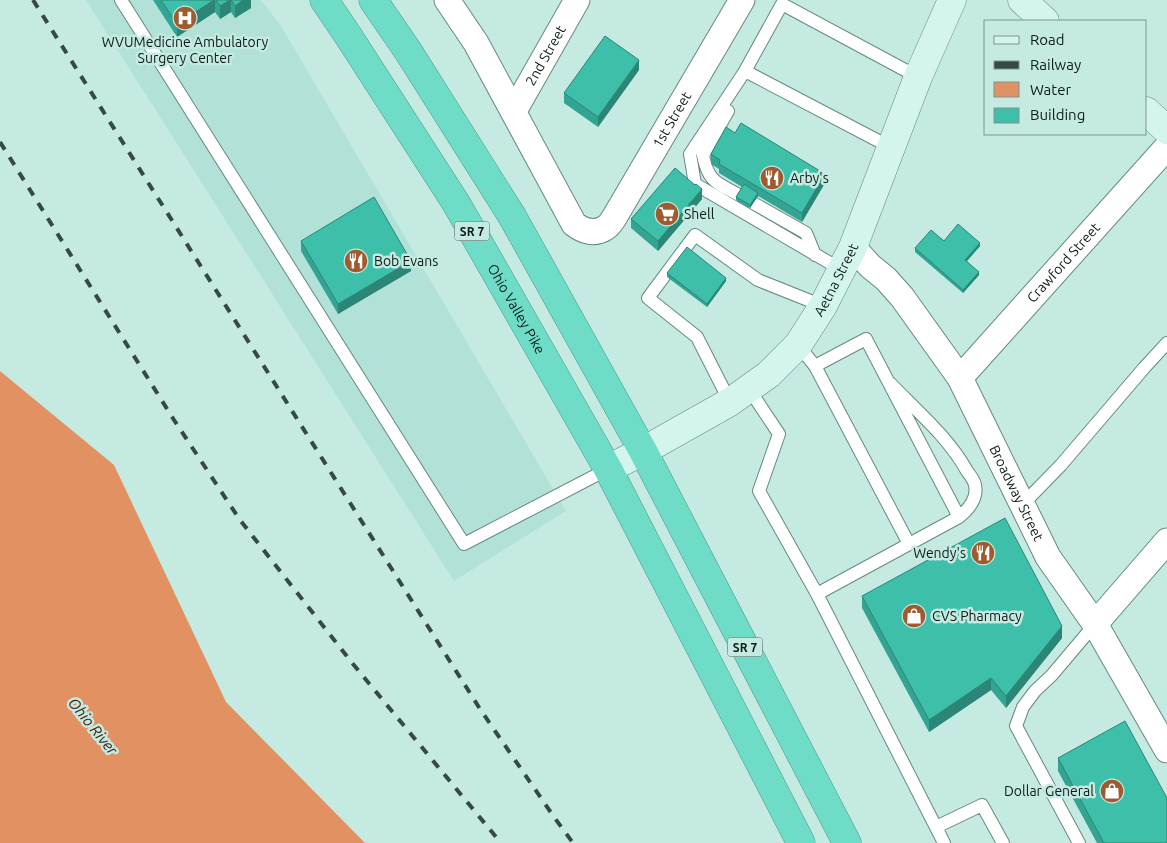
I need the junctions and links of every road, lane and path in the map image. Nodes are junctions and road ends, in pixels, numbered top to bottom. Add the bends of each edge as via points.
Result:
1 (121, 0) edge
2 (324, 0) edge
3 (373, 0) edge
4 (447, 0) edge
5 (578, 0) edge
6 (742, 0) edge
7 (952, 0) edge
8 (1022, 0) edge
9 (779, 2) edge
10 (1044, 20) edge
11 (746, 71) junction
12 (918, 76) junction
13 (732, 90) junction
14 (514, 111) junction
15 (1147, 112) edge
16 (1167, 130) edge
17 (1167, 146) edge
18 (890, 147) junction
19 (739, 195) edge
20 (753, 203) edge
21 (815, 255) junction
22 (847, 259) junction
23 (823, 306) junction
24 (1167, 343) edge
25 (798, 345) junction
26 (815, 366) junction
27 (960, 378) junction
28 (890, 384) junction
29 (739, 396) junction
30 (643, 451) junction
31 (608, 470) junction
32 (1022, 505) junction
33 (959, 517) junction
34 (1167, 541) edge
35 (909, 544) junction
36 (817, 594) junction
37 (1095, 624) junction
38 (1167, 750) edge
39 (936, 827) junction
40 (801, 843) edge
41 (847, 843) edge
42 (944, 843) edge
43 (1003, 843) edge
44 (1079, 843) edge

1 - 31 lane via 464,544
2 - 31 highway, Ohio Valley Pike / SR 7 via 456,203
3 - 30 highway, SR 7 via 512,216
4 - 14 street via 476,43
5 - 14 street, 2nd Street
6 - 14 street, 1st Street via 606,228 595,232 583,231 574,224
7 - 12 street, Aetna Street
8 - 10 street
9 - 11 lane
9 - 12 lane
11 - 13 lane
11 - 18 lane
12 - 18 street, Aetna Street
13 - 19 lane via 734,102 703,155 706,169 714,181
13 - 21 lane via 690,154 696,184
15 - 16 street
17 - 27 street, Crawford Street
18 - 22 street, Aetna Street
20 - 21 lane via 806,232
21 - 22 lane
22 - 23 street, Aetna Street
22 - 27 street, Broadway Street via 870,266 886,279
23 - 25 street, Aetna Street
23 - 29 lane via 758,280 695,235 648,298 697,337
24 - 32 lane
25 - 26 lane
25 - 29 street, Aetna Street via 769,374
26 - 28 lane via 866,339
26 - 35 lane
27 - 32 street, Broadway Street
28 - 33 lane
28 - 33 lane via 941,435 975,484 975,499
29 - 30 street, Aetna Street
29 - 36 lane via 779,434 759,491
30 - 31 street, Aetna Street
30 - 41 highway, SR 7
31 - 40 highway, SR 7
32 - 37 street, Broadway Street via 1048,557
33 - 35 lane
34 - 37 street
35 - 36 lane
36 - 39 lane
37 - 38 street, Broadway Street
37 - 44 lane via 1035,691 1023,707 1016,726
39 - 42 lane
39 - 43 lane via 982,805

